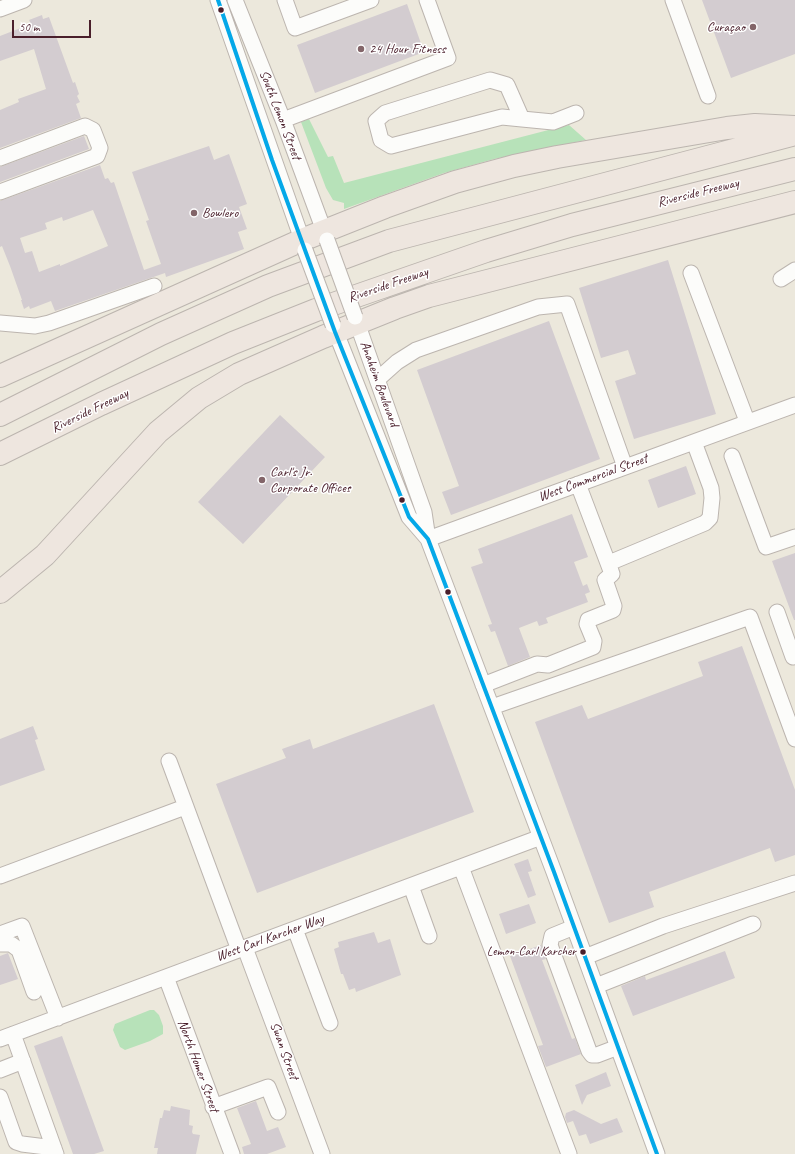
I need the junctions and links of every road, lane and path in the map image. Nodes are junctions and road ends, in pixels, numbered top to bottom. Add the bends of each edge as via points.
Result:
1 (24, 0) edge
2 (218, 0) edge
3 (235, 0) edge
4 (285, 0) edge
5 (371, 0) edge
6 (427, 0) edge
7 (673, 0) edge
8 (0, 9) edge
9 (708, 96) dead end
10 (576, 113) dead end
11 (522, 119) junction
12 (283, 120) junction
13 (795, 127) edge
14 (795, 134) edge
15 (0, 158) edge
16 (795, 169) edge
17 (0, 192) edge
18 (795, 202) edge
19 (325, 236) junction
20 (303, 245) junction
21 (795, 270) edge
22 (691, 272) dead end
23 (781, 279) dead end
24 (154, 286) dead end
25 (356, 320) junction
26 (0, 323) edge
27 (334, 328) junction
28 (0, 376) edge
29 (378, 379) junction
30 (795, 405) edge
31 (0, 415) edge
32 (753, 420) junction
33 (694, 442) junction
34 (0, 454) edge
35 (732, 456) dead end
36 (626, 467) junction
37 (578, 484) junction
38 (795, 537) edge
39 (428, 539) junction
40 (609, 564) junction
41 (0, 592) edge
42 (777, 612) dead end
43 (795, 656) edge
44 (483, 685) junction
45 (492, 707) junction
46 (795, 739) edge
47 (169, 761) dead end
48 (185, 807) junction
49 (541, 837) junction
50 (461, 867) junction
51 (0, 876) edge
52 (795, 883) edge
53 (411, 886) junction
54 (753, 924) dead end
55 (574, 928) junction
56 (295, 929) junction
57 (0, 934) edge
58 (429, 936) dead end
59 (0, 944) edge
60 (242, 949) junction
61 (585, 957) junction
62 (166, 977) junction
63 (596, 986) junction
64 (34, 992) dead end
65 (58, 1018) junction
66 (330, 1023) dead end
67 (6, 1037) edge
68 (618, 1047) junction
69 (23, 1061) junction
70 (0, 1070) edge
71 (0, 1097) edge
72 (213, 1107) junction
73 (278, 1112) dead end
74 (55, 1151) edge
75 (232, 1154) edge
76 (322, 1154) edge
77 (569, 1154) edge
78 (657, 1154) edge

1 - 8 street
2 - 20 street, South Lemon Street
3 - 12 street, South Lemon Street
4 - 5 street via 295,28
6 - 12 street via 448,58
7 - 9 street
10 - 11 street via 553,122
11 - 11 street via 502,117 391,146 381,140 376,121 385,113 490,80 507,85
12 - 19 street, South Lemon Street
13 - 19 highway via 755,125 727,128 514,166 423,193
14 - 31 highway via 389,241 268,286 161,334
15 - 17 street via 85,126 93,130 100,148 97,156
16 - 34 highway, Riverside Freeway via 565,227 486,251 316,310 233,343
18 - 25 highway via 466,286
19 - 20 highway
19 - 25 street, Anaheim Boulevard, bridge
20 - 27 street, Anaheim Boulevard, bridge
20 - 28 highway
21 - 23 street
22 - 32 street
24 - 26 street via 49,323 34,326
25 - 27 highway
25 - 29 street, Anaheim Boulevard
27 - 39 street, Anaheim Boulevard via 409,517
27 - 41 highway via 218,385 182,411 158,432 45,555
29 - 36 street via 416,350 538,308 567,304
29 - 39 street, Anaheim Boulevard via 424,512
30 - 32 street, West Commercial Street
32 - 33 street, West Commercial Street
33 - 36 street, West Commercial Street
33 - 40 street via 711,488 710,518 705,523
35 - 38 street via 766,547
36 - 37 street, West Commercial Street
37 - 39 street, West Commercial Street
37 - 40 street
39 - 44 street, Anaheim Boulevard
40 - 44 street via 612,574 605,580 614,606 613,610 588,620 587,624 594,641 592,647 548,665 536,664
42 - 43 street
44 - 45 street, Anaheim Boulevard
45 - 46 street via 750,617
45 - 49 street, Anaheim Boulevard
47 - 48 street, Swan Street
48 - 51 street
48 - 60 street, Swan Street
49 - 50 street, West Carl Karcher Way
49 - 55 street, Anaheim Boulevard
50 - 53 street, West Carl Karcher Way
50 - 77 street
52 - 61 street via 663,926
53 - 56 street, West Carl Karcher Way
53 - 58 street
54 - 63 street
55 - 61 street, Anaheim Boulevard
55 - 68 street via 552,936 550,945 565,988 592,1055
56 - 60 street, West Carl Karcher Way
56 - 66 street
57 - 65 street via 22,926
59 - 64 street via 12,944 19,950
60 - 62 street, West Carl Karcher Way
60 - 76 street, Swan Street
61 - 63 street, Anaheim Boulevard
62 - 65 street, West Carl Karcher Way
62 - 72 street, North Homer Street
63 - 68 street, Anaheim Boulevard
65 - 67 street, West Carl Karcher Way
67 - 69 street
68 - 78 street, Anaheim Boulevard
69 - 70 street
69 - 74 street
71 - 74 street via 16,1142
72 - 73 street via 268,1087
72 - 75 street, North Homer Street

